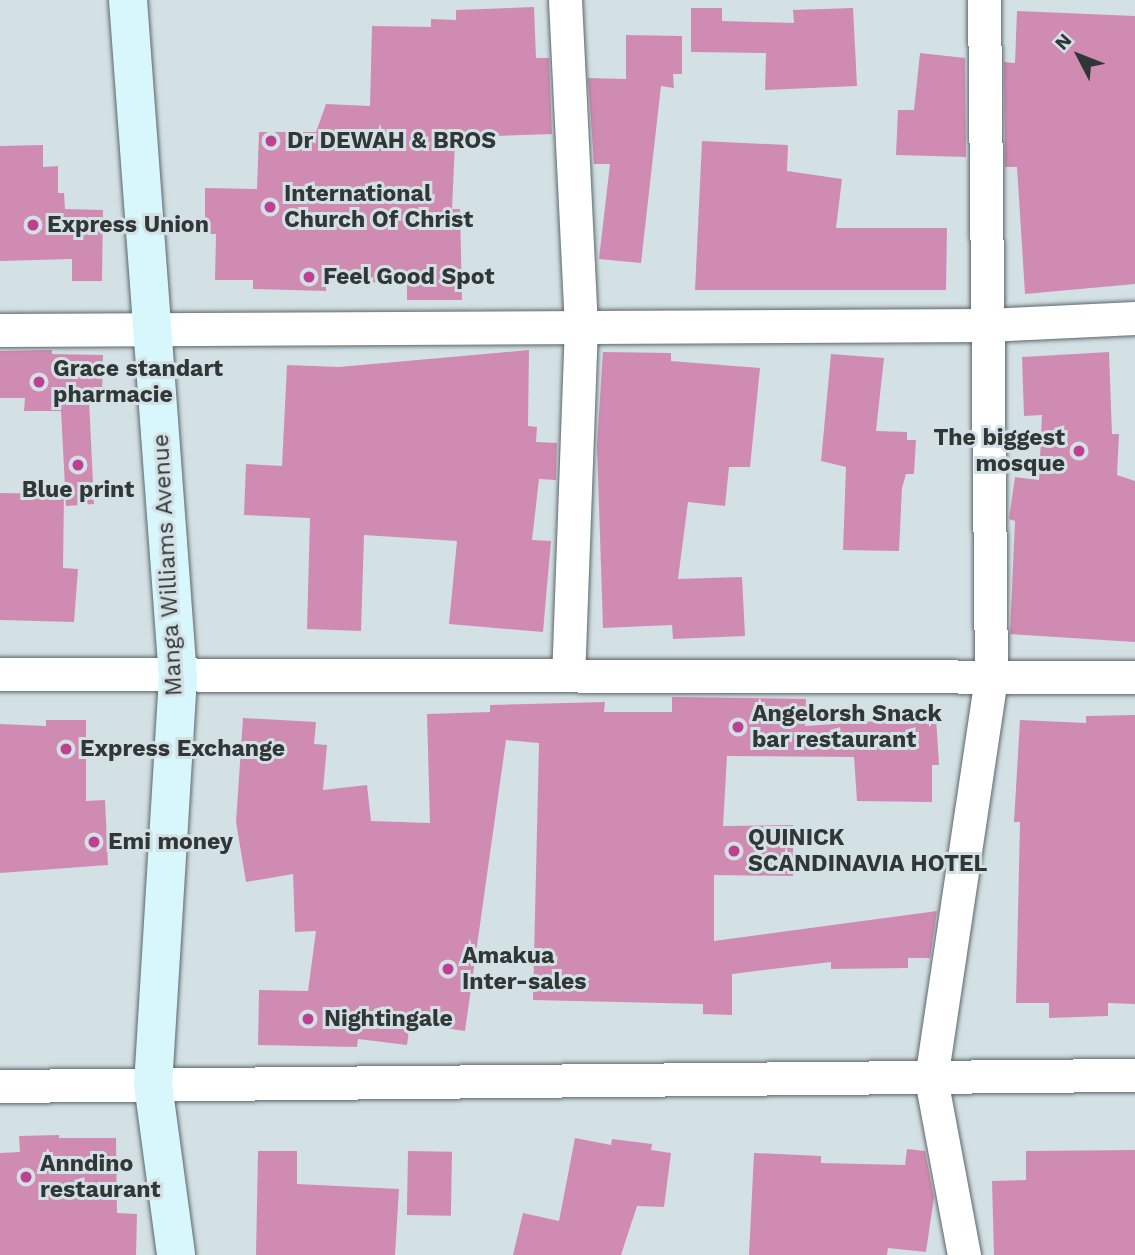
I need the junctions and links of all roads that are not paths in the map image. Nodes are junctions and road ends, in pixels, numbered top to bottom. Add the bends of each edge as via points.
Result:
1 (128, 0) edge
2 (565, 0) edge
3 (984, 0) edge
4 (1135, 318) edge
5 (581, 325) junction
6 (987, 325) junction
7 (0, 330) edge
8 (153, 330) junction
9 (568, 673) junction
10 (0, 674) edge
11 (991, 676) junction
12 (178, 677) junction
13 (1135, 677) edge
14 (1135, 1075) edge
15 (931, 1079) junction
16 (153, 1084) junction
17 (0, 1086) edge
18 (176, 1255) edge
19 (964, 1255) edge

1 - 8 main road, Manga Williams Avenue
2 - 5 street
3 - 6 street
4 - 6 street
5 - 6 street
5 - 8 street
5 - 9 street
6 - 11 street
7 - 8 street
8 - 12 main road, Manga Williams Avenue
9 - 11 street
9 - 12 street
10 - 12 street
11 - 13 street
11 - 15 street
12 - 16 main road, Manga Williams Avenue
14 - 15 street
15 - 16 street
15 - 19 street
16 - 17 street
16 - 18 main road, Manga Williams Avenue

